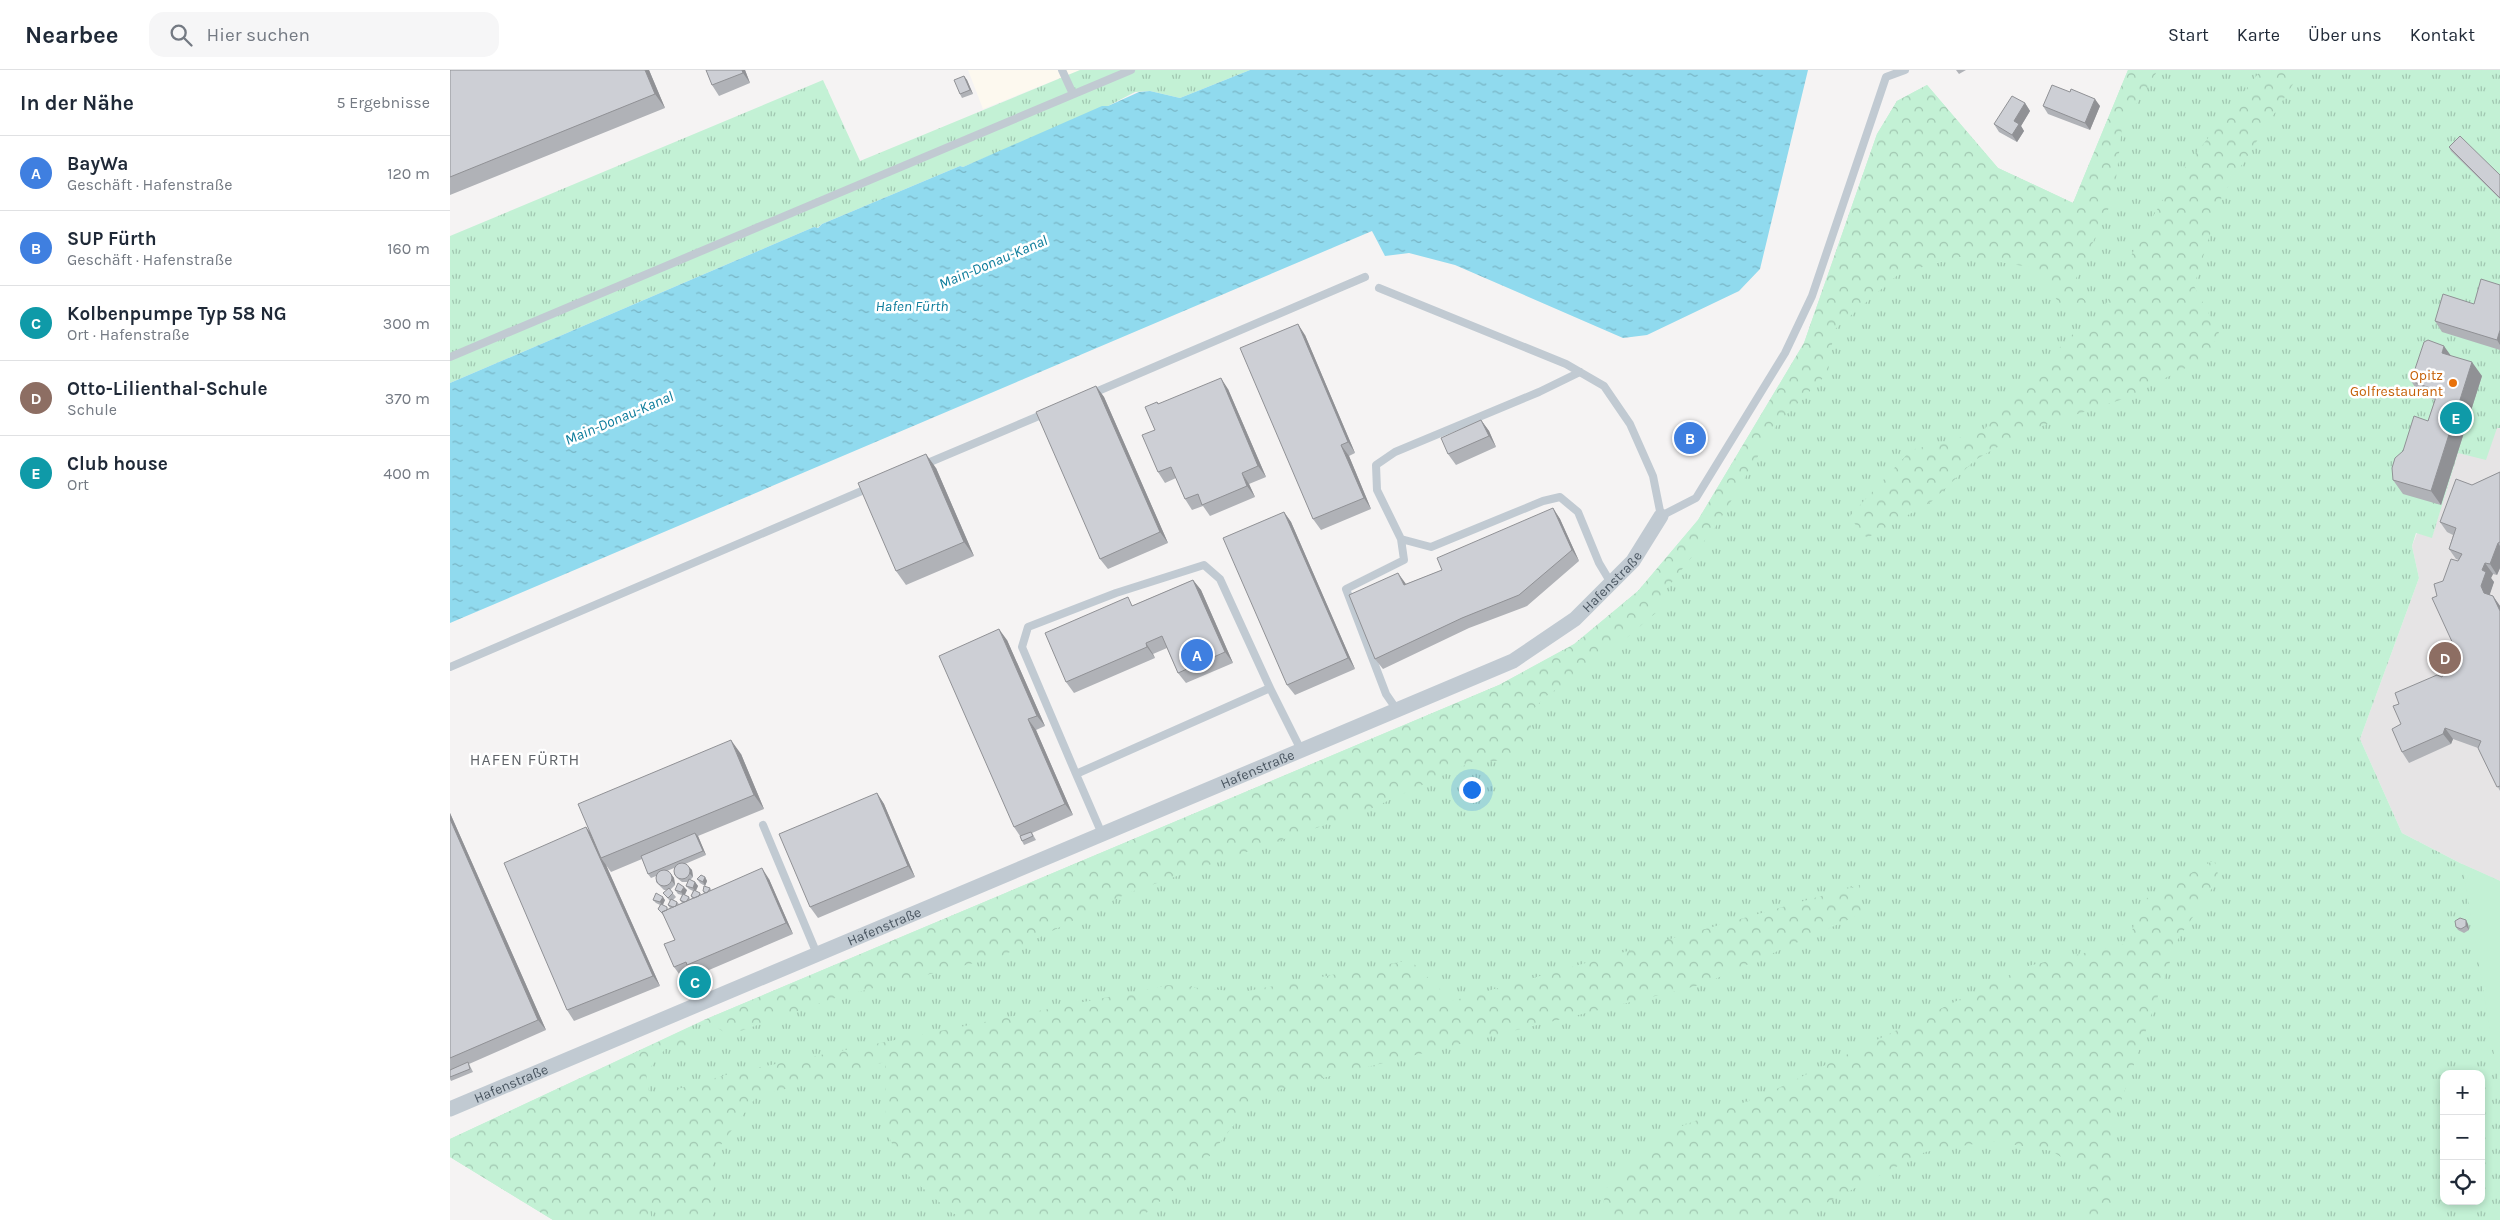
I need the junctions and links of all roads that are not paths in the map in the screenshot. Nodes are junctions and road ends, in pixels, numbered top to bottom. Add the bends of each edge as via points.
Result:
1 (1062, 70) edge
2 (1130, 70) edge
3 (1905, 70) edge
4 (1073, 94) junction
5 (1365, 277) dead end
6 (1380, 288) dead end
7 (450, 357) edge
8 (1580, 372) junction
9 (1082, 398) edge
10 (1054, 410) edge
11 (917, 468) edge
12 (880, 484) edge
13 (1661, 516) junction
14 (1401, 539) junction
15 (1611, 583) junction
16 (450, 667) edge
17 (1270, 688) junction
18 (1397, 710) junction
19 (1301, 750) junction
20 (1076, 774) junction
21 (763, 825) dead end
22 (1102, 834) junction
23 (818, 954) junction
24 (450, 1109) edge

1 - 4 lane
2 - 4 lane
3 - 13 lane via 1886,78 1812,296 1785,354 1696,498
4 - 7 lane
5 - 9 lane
6 - 8 lane
8 - 13 lane via 1604,386 1630,424 1653,476
8 - 14 lane via 1395,452 1376,465 1376,490
10 - 11 lane
12 - 16 lane
13 - 15 street, Hafenstraße via 1633,560
14 - 15 lane via 1431,548 1544,501 1560,498 1578,512 1599,564
14 - 18 lane via 1404,560 1346,589 1386,694
15 - 18 street, Hafenstraße via 1576,619 1513,661
17 - 19 lane
17 - 20 lane
17 - 20 lane via 1220,578 1204,565 1028,627 1022,647
18 - 19 street, Hafenstraße
19 - 22 street, Hafenstraße
20 - 22 lane
21 - 23 lane
22 - 23 street, Hafenstraße
23 - 24 street, Hafenstraße

